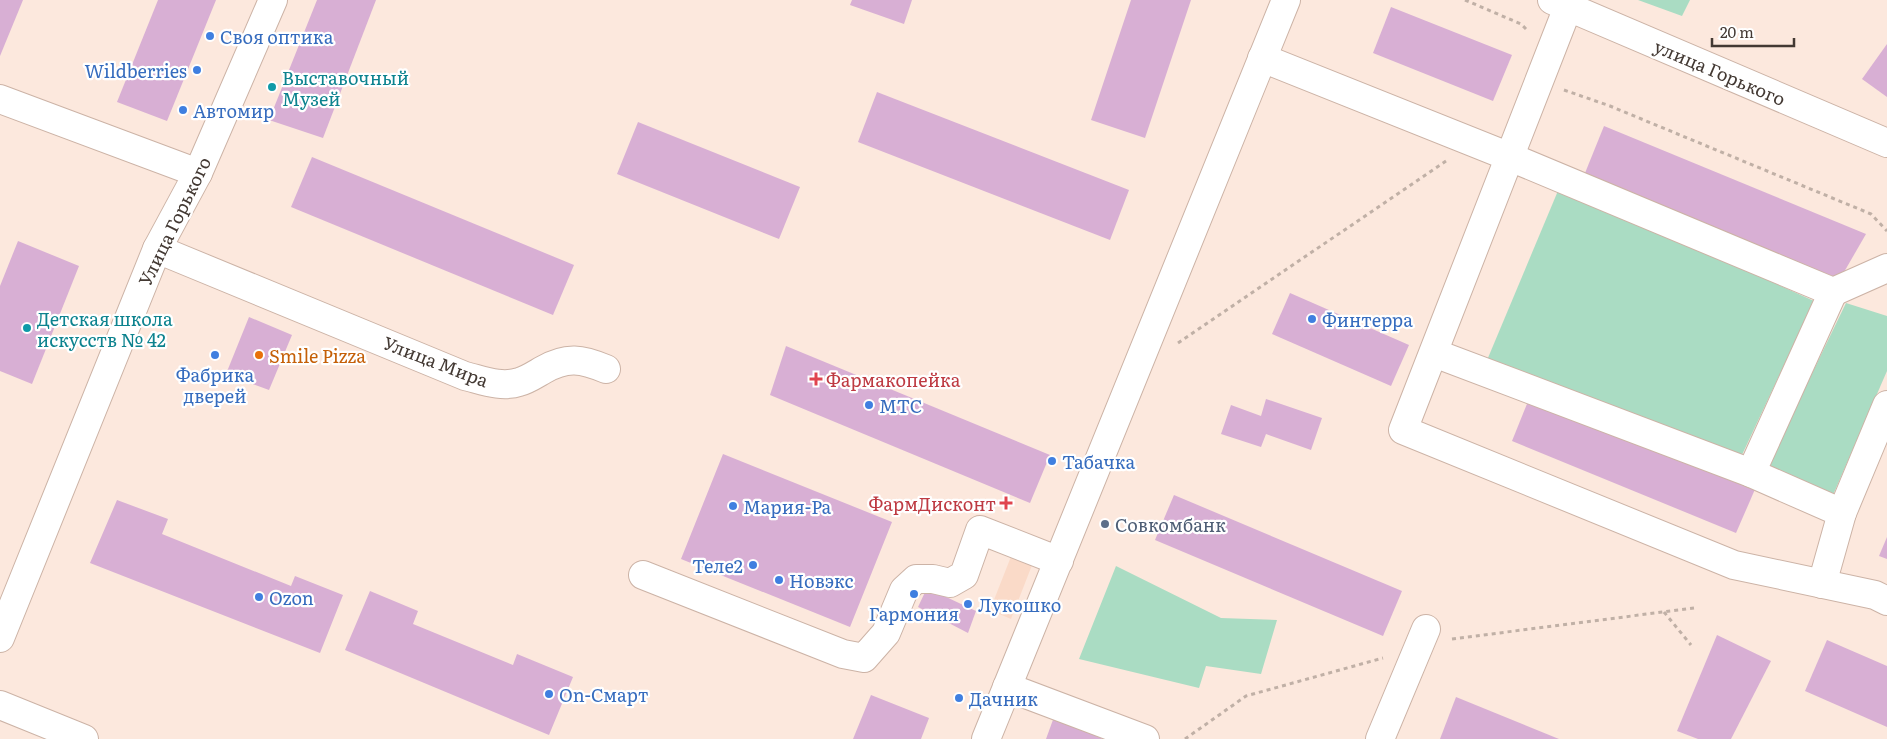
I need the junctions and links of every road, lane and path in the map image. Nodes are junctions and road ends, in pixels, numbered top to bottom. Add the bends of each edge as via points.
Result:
1 (274, 0) edge
2 (1286, 0) edge
3 (1465, 0) edge
4 (1560, 4) edge
5 (1533, 36) dead end
6 (1262, 58) junction
7 (1539, 81) junction
8 (0, 99) edge
9 (1473, 142) junction
10 (1887, 143) edge
11 (1510, 157) junction
12 (198, 173) junction
13 (1887, 231) edge
14 (157, 249) junction
15 (1887, 268) edge
16 (1833, 292) junction
17 (1176, 344) dead end
18 (1434, 353) junction
19 (606, 369) dead end
20 (1887, 405) edge
21 (1752, 473) junction
22 (1842, 513) junction
23 (1059, 560) junction
24 (644, 575) dead end
25 (1822, 584) junction
26 (1887, 601) edge
27 (1663, 612) dead end
28 (1426, 629) dead end
29 (0, 638) edge
30 (1691, 645) dead end
31 (1007, 687) junction
32 (0, 705) edge
33 (84, 739) edge
34 (986, 739) edge
35 (1145, 739) edge
36 (1380, 739) edge

1 - 12 street, Улица Горького
2 - 6 street
3 - 5 path via 1522,24
4 - 7 street
4 - 10 street, улица Горького
6 - 9 street
6 - 23 street
7 - 11 street
7 - 13 path via 1610,106 1871,214
8 - 12 street
9 - 11 street
9 - 17 path
11 - 16 street
11 - 18 street
12 - 14 street, Улица Горького
14 - 19 street, Улица Мира via 465,376 496,384 519,382 553,364 571,360
14 - 29 street, Улица Горького
15 - 16 street
16 - 21 street
18 - 21 street
18 - 25 street via 1403,430 1734,565
20 - 22 street
21 - 22 street
22 - 25 street
23 - 24 street via 980,530 964,575 950,583 916,579 904,590 886,634 864,658 843,654
23 - 31 street
25 - 26 street
27 - 30 path
28 - 36 street
31 - 34 street
31 - 35 street
32 - 33 street

